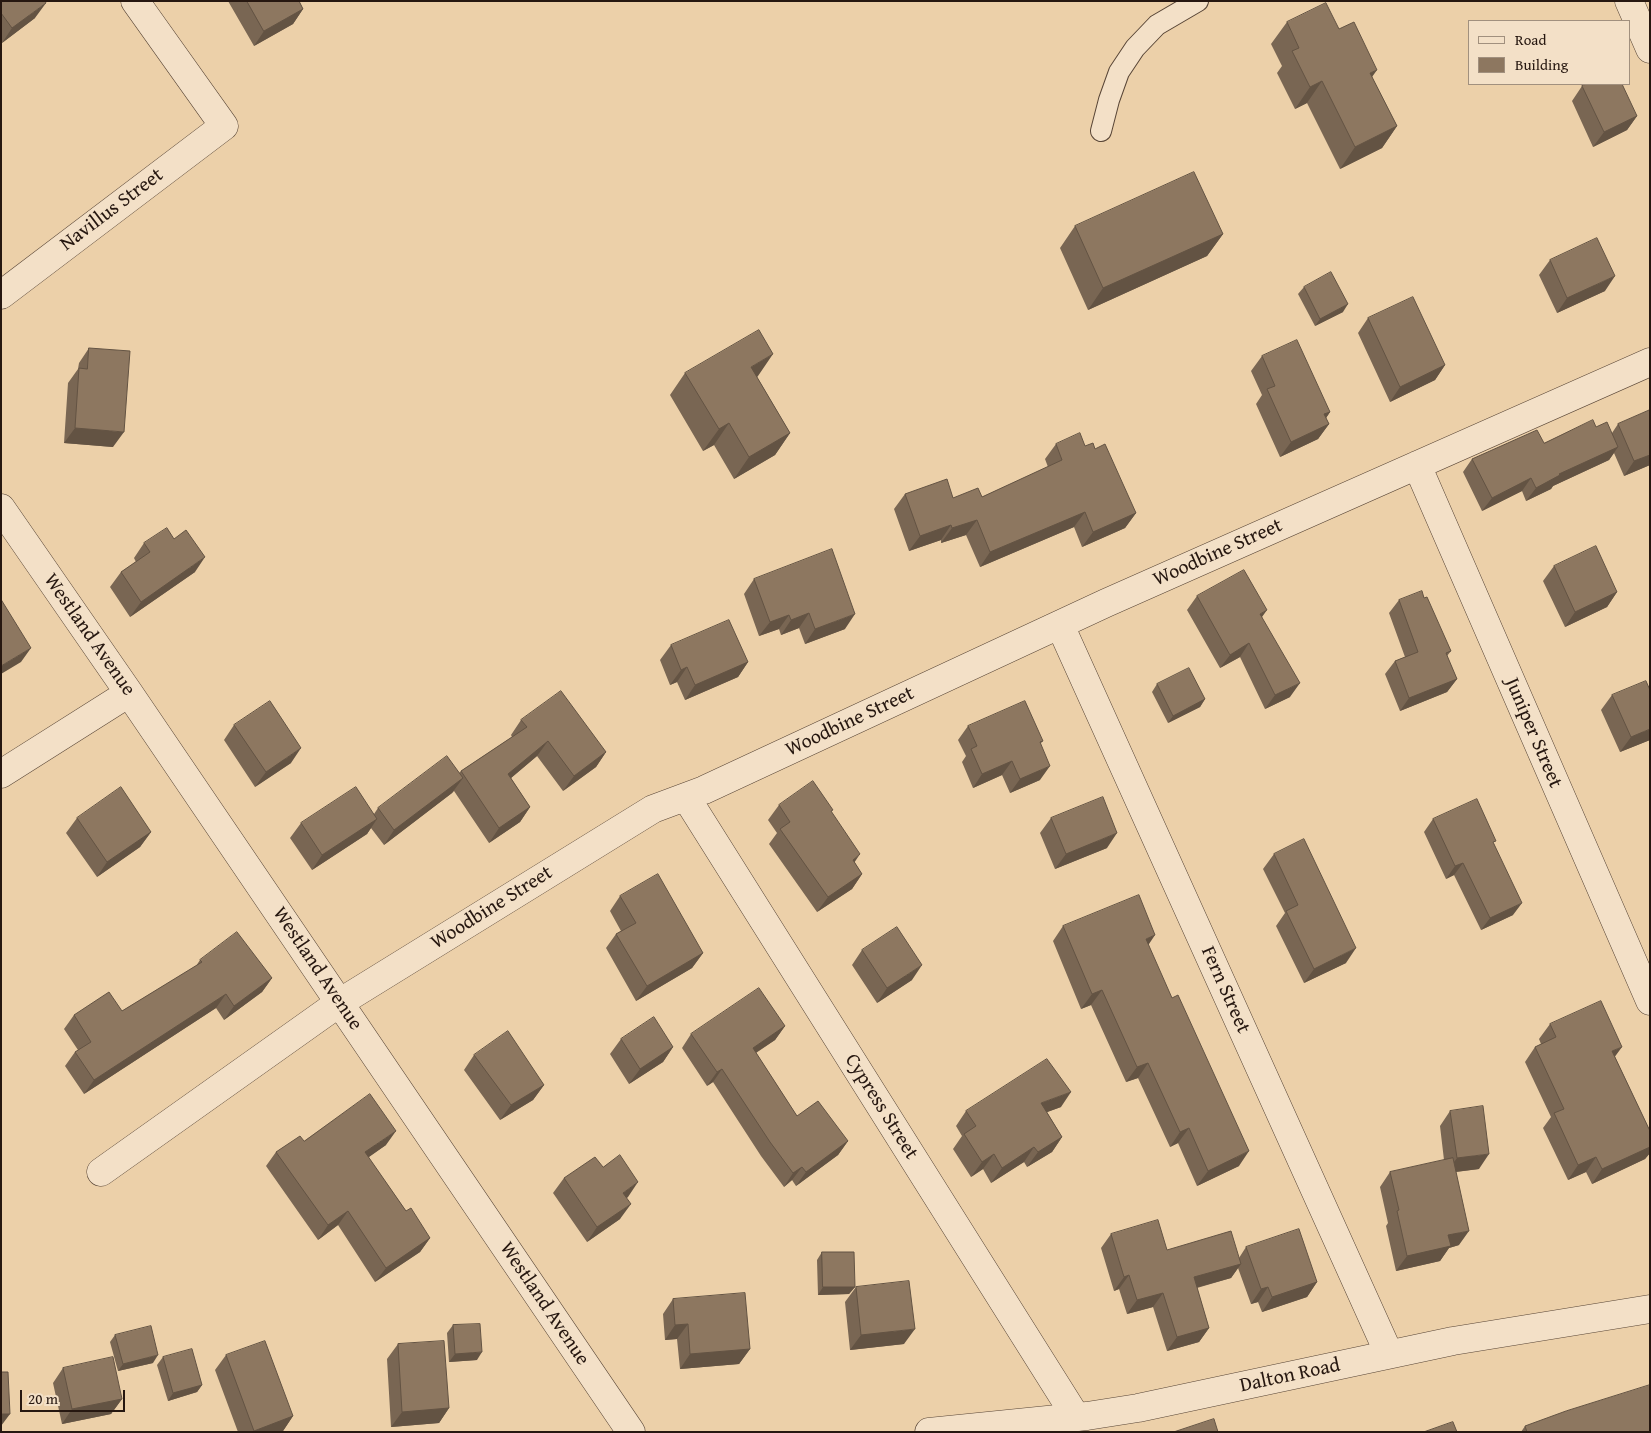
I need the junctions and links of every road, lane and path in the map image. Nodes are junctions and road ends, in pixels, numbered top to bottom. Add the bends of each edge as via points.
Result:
1 (134, 1) edge
2 (1198, 1) edge
3 (1629, 1) edge
4 (1650, 49) edge
5 (1101, 131) dead end
6 (1, 295) edge
7 (1650, 362) edge
8 (1417, 465) junction
9 (1, 508) edge
10 (1060, 625) junction
11 (129, 693) junction
12 (1, 774) edge
13 (686, 797) junction
14 (1650, 1001) edge
15 (339, 1003) junction
16 (101, 1172) dead end
17 (1650, 1308) edge
18 (1389, 1354) junction
19 (1076, 1417) junction
20 (631, 1432) edge
21 (929, 1432) edge

1 - 6 street, Navillus Street via 224,126
2 - 5 lane via 1157,25 1135,48 1119,72
3 - 4 street
7 - 8 street, Woodbine Street
8 - 10 street, Woodbine Street
8 - 14 street, Juniper Street
9 - 11 street, Westland Avenue
10 - 13 street, Woodbine Street
10 - 18 street, Fern Street
11 - 12 street
11 - 15 street, Westland Avenue
13 - 15 street, Woodbine Street via 653,809
13 - 19 street, Cypress Street
15 - 16 street, Woodbine Street
15 - 20 street, Westland Avenue
17 - 18 street, Dalton Road
18 - 19 street, Dalton Road via 1138,1408
19 - 21 street, Dalton Road

